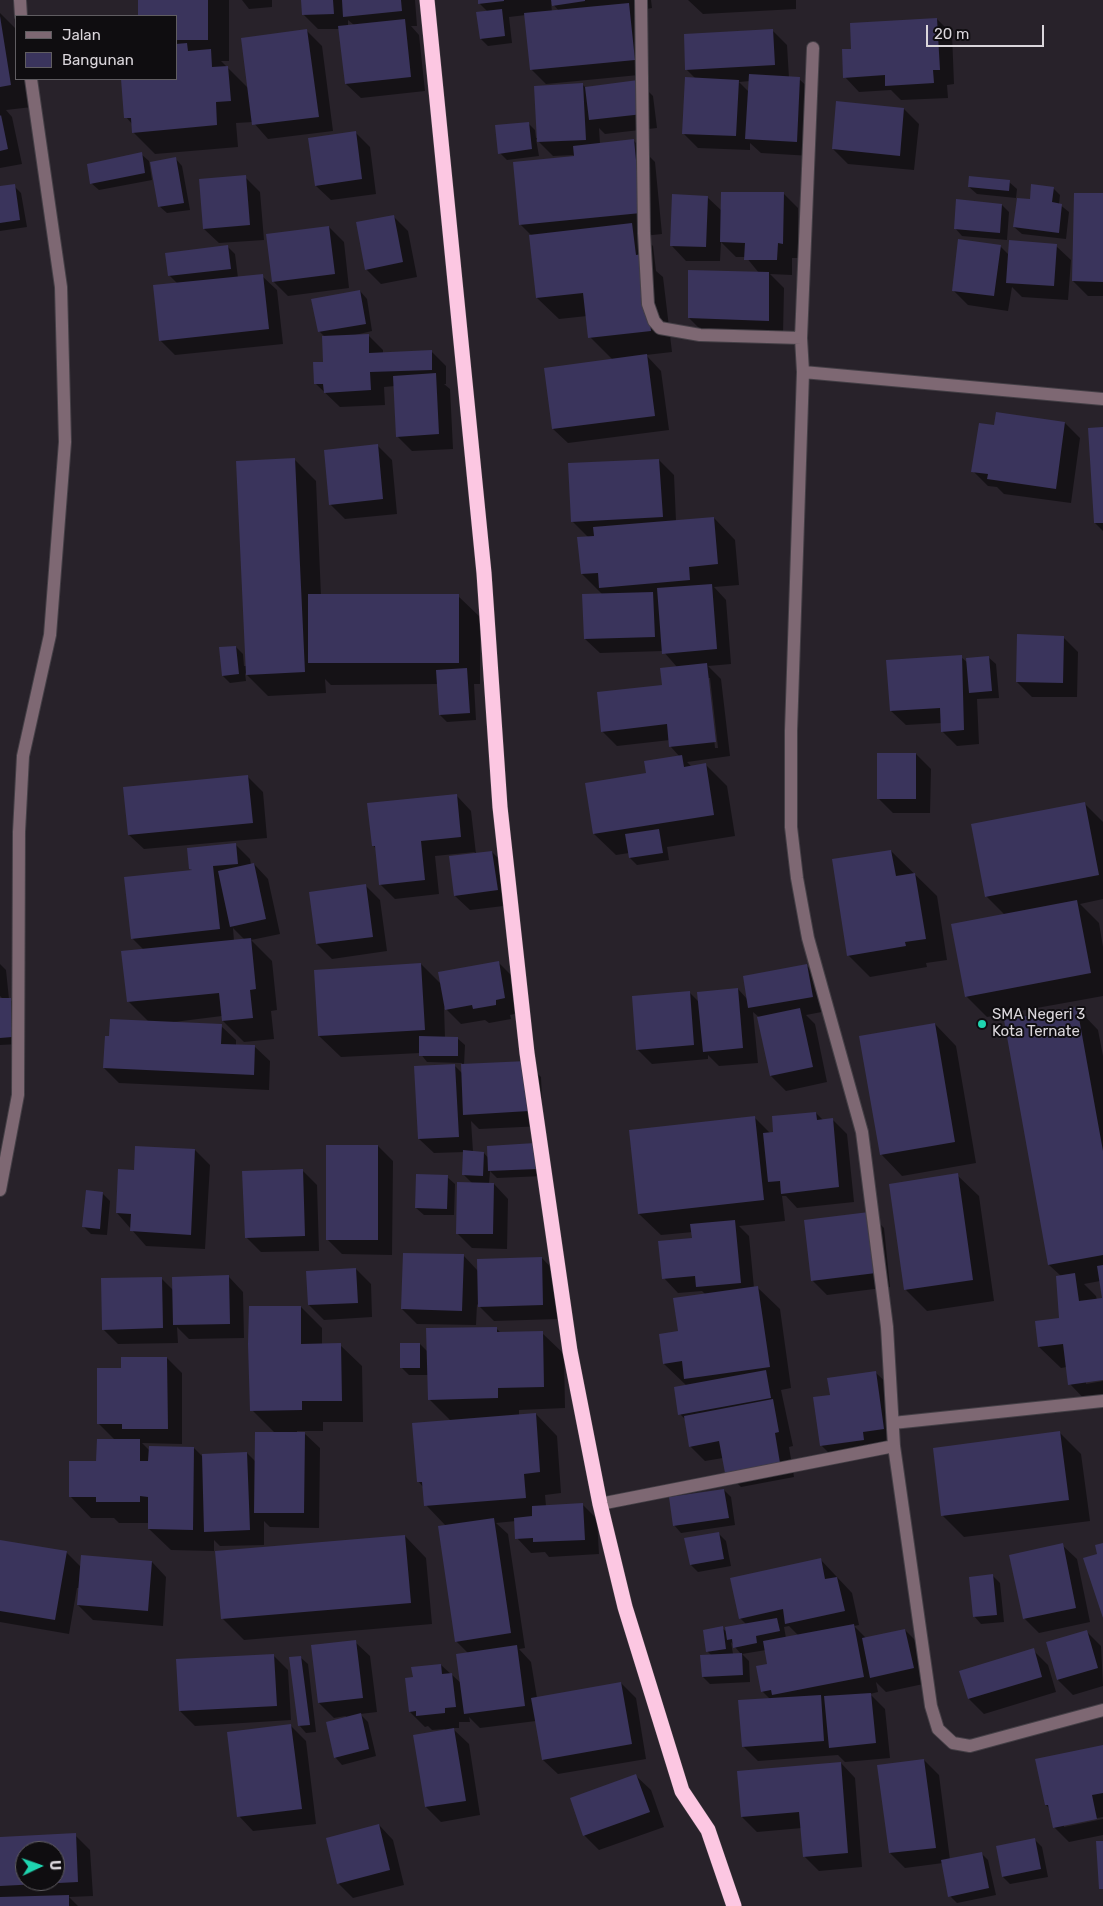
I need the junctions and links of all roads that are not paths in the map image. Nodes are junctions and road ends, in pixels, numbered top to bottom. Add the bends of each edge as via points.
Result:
1 (20, 0) edge
2 (427, 0) edge
3 (641, 0) edge
4 (21, 15) edge
5 (813, 48) dead end
6 (31, 80) edge
7 (801, 338) junction
8 (803, 372) junction
9 (1103, 399) edge
10 (0, 1190) edge
11 (1103, 1401) edge
12 (892, 1423) junction
13 (894, 1446) junction
14 (600, 1504) junction
15 (1103, 1710) edge
16 (734, 1906) edge

1 - 4 street
2 - 14 highway via 484,573 500,807 526,1044 570,1352
3 - 7 street via 644,233 648,304 654,322 666,330 700,335
5 - 7 street
6 - 10 street via 61,287 65,442 50,635 23,756 19,832 18,1095
7 - 8 street
8 - 9 street
8 - 12 street via 791,731 791,827 808,938 862,1132 887,1327
11 - 12 street
12 - 13 street
13 - 14 street
13 - 15 street via 931,1706 938,1729 953,1743 970,1746
14 - 16 highway via 625,1607 682,1791 708,1830

